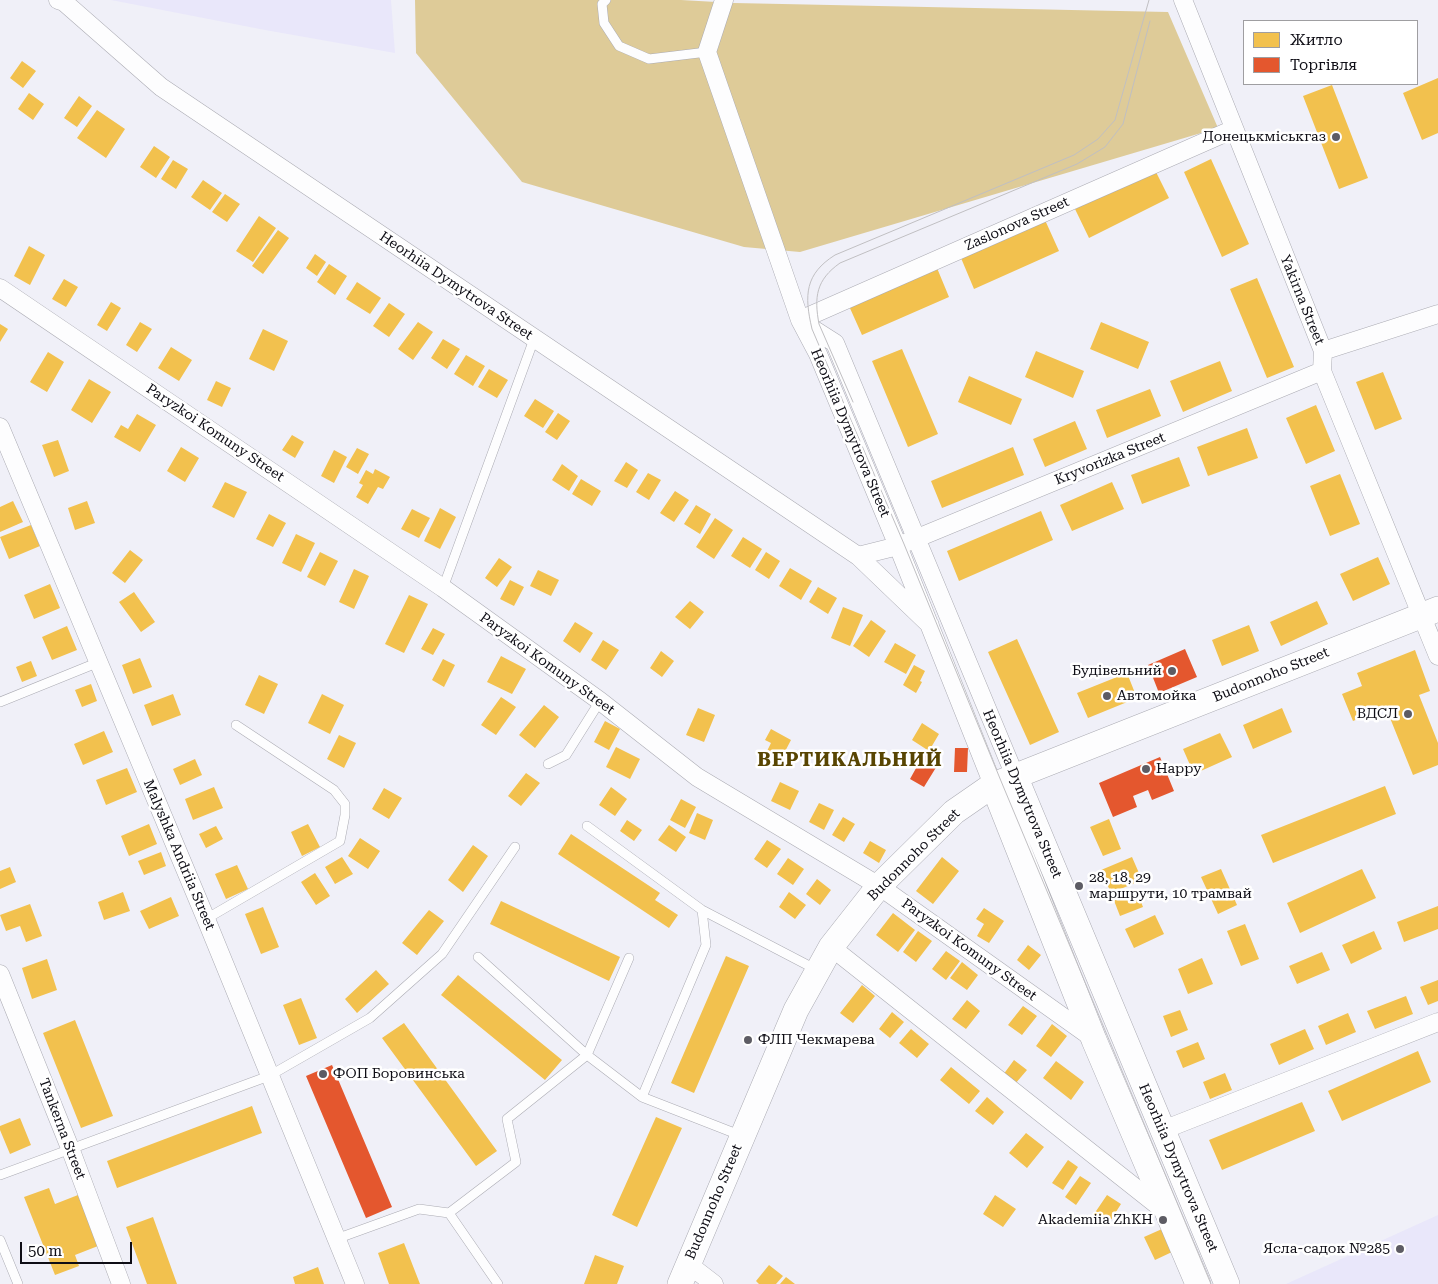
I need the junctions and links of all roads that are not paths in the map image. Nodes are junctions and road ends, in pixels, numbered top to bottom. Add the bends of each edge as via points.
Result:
1 (606, 0) edge
2 (724, 0) edge
3 (1183, 0) edge
4 (61, 1) edge
5 (707, 52) junction
6 (1234, 129) junction
7 (0, 288) edge
8 (1438, 314) edge
9 (800, 320) junction
10 (534, 339) junction
11 (1323, 351) junction
12 (1322, 371) junction
13 (0, 427) edge
14 (916, 539) junction
15 (898, 546) junction
16 (858, 556) junction
17 (443, 588) junction
18 (1430, 612) edge
19 (930, 624) junction
20 (1438, 656) edge
21 (99, 662) junction
22 (600, 701) junction
23 (0, 702) edge
24 (236, 725) dead end
25 (548, 764) dead end
26 (1004, 780) junction
27 (587, 826) dead end
28 (515, 847) dead end
29 (879, 886) junction
30 (702, 910) junction
31 (206, 919) junction
32 (831, 947) junction
33 (478, 956) dead end
34 (629, 958) dead end
35 (818, 971) junction
36 (0, 974) edge
37 (1438, 1022) edge
38 (1094, 1040) junction
39 (587, 1055) junction
40 (269, 1076) junction
41 (642, 1097) junction
42 (1163, 1130) junction
43 (742, 1136) junction
44 (70, 1148) junction
45 (0, 1175) edge
46 (449, 1213) junction
47 (1167, 1213) junction
48 (336, 1239) junction
49 (0, 1240) edge
50 (684, 1274) edge
51 (18, 1284) edge
52 (121, 1284) edge
53 (355, 1284) edge
54 (498, 1284) edge
55 (714, 1284) edge
56 (1198, 1284) edge
57 (1227, 1284) edge

1 - 5 lane via 602,4 604,22 619,46 649,59
2 - 5 street
3 - 6 street, Yakirna Street
4 - 10 street, Heorhiia Dymytrova Street via 161,87
5 - 9 street, Heorhiia Dymytrova Street
6 - 9 street, Zaslonova Street
6 - 11 street, Yakirna Street
7 - 17 street, Paryzkoi Komuny Street
8 - 11 street
9 - 14 street, Heorhiia Dymytrova Street via 835,343
9 - 15 street, Heorhiia Dymytrova Street via 818,354
10 - 16 street, Heorhiia Dymytrova Street
10 - 17 lane
11 - 12 street, Yakirna Street
12 - 14 street, Kryvorizka Street
12 - 18 street, Yakirna Street
13 - 21 street, Malyshka Andriia Street
14 - 15 street, Kryvorizka Street
14 - 26 street, Heorhiia Dymytrova Street
15 - 16 street
15 - 19 street, Heorhiia Dymytrova Street
16 - 19 street, Heorhiia Dymytrova Street
17 - 22 street, Paryzkoi Komuny Street
18 - 20 street, Yakirna Street
18 - 26 street, Budonnoho Street
19 - 26 street, Heorhiia Dymytrova Street
21 - 23 lane
21 - 31 street, Malyshka Andriia Street
22 - 25 lane via 566,755
22 - 29 street, Paryzkoi Komuny Street via 697,776
24 - 31 lane via 334,790 345,804 345,815 340,841
26 - 29 street, Budonnoho Street via 954,812
26 - 38 street, Heorhiia Dymytrova Street
26 - 42 street, Heorhiia Dymytrova Street
27 - 30 lane
28 - 40 lane via 442,954 370,1018
29 - 32 street, Budonnoho Street
29 - 38 street, Paryzkoi Komuny Street
30 - 35 lane
30 - 41 lane via 706,945
31 - 40 street, Malyshka Andriia Street
32 - 35 street, Budonnoho Street
32 - 47 street
33 - 39 lane
34 - 39 lane
35 - 43 street, Budonnoho Street via 796,1010
36 - 44 street, Tankerna Street
37 - 42 street
38 - 47 street, Heorhiia Dymytrova Street
39 - 41 lane
39 - 46 lane via 507,1119 516,1162
40 - 44 lane
40 - 48 street, Malyshka Andriia Street
41 - 43 lane
42 - 57 street, Heorhiia Dymytrova Street
43 - 50 street, Budonnoho Street
44 - 45 lane
44 - 52 street, Tankerna Street
46 - 48 lane via 419,1209
46 - 54 lane
47 - 56 street, Heorhiia Dymytrova Street
48 - 53 street, Malyshka Andriia Street
49 - 51 lane
50 - 55 street

